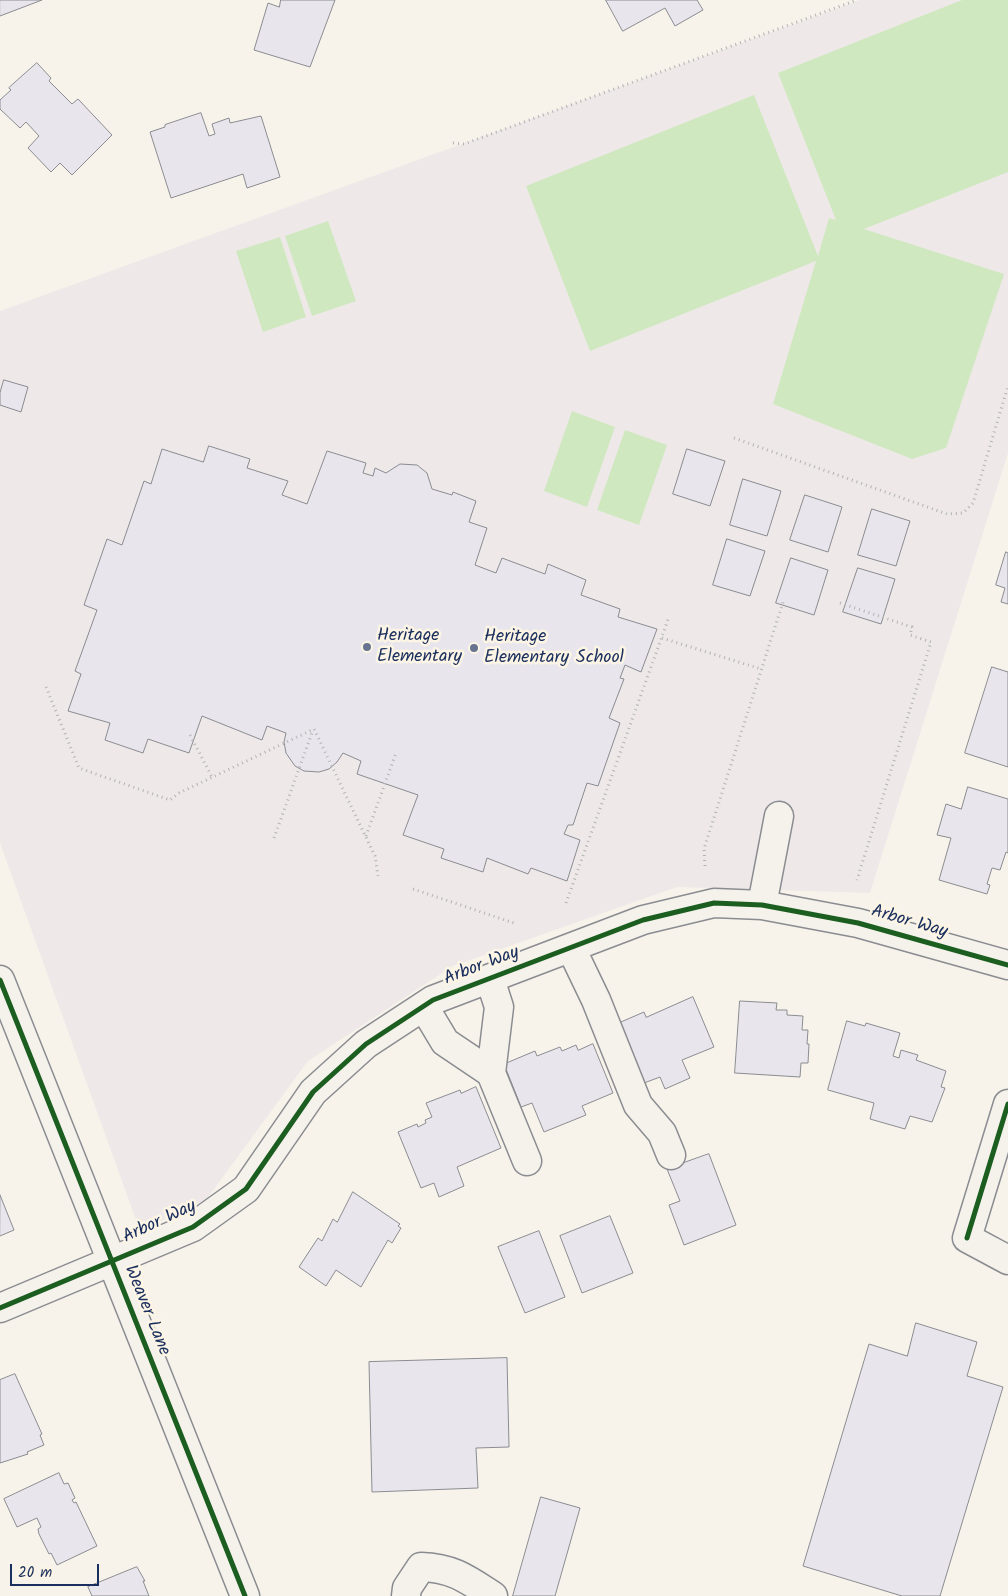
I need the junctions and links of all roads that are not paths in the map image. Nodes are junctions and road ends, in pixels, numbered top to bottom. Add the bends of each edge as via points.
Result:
1 (778, 816) dead end
2 (762, 905) junction
3 (572, 948) junction
4 (1008, 965) edge
5 (490, 979) junction
6 (0, 980) edge
7 (424, 1007) junction
8 (491, 1073) junction
9 (1008, 1104) edge
10 (671, 1155) dead end
11 (527, 1161) dead end
12 (1008, 1260) edge
13 (111, 1261) junction
14 (0, 1308) edge
15 (245, 1596) edge
16 (406, 1596) edge
17 (493, 1596) edge

1 - 2 street
2 - 3 street, Arbor Way via 714,903 643,920
2 - 4 street, Arbor Way via 858,923
3 - 5 street, Arbor Way
3 - 10 street via 638,1105 662,1133
5 - 7 street, Arbor Way via 433,1000
5 - 8 street via 500,1007
6 - 13 street, Weaver Lane
7 - 8 street via 445,1042
7 - 13 street, Arbor Way via 366,1044 313,1092 246,1189 193,1227
8 - 11 street
9 - 12 street via 968,1238
13 - 14 street, Arbor Way
13 - 15 street, Weaver Lane
16 - 17 street via 407,1588 421,1567 441,1568

